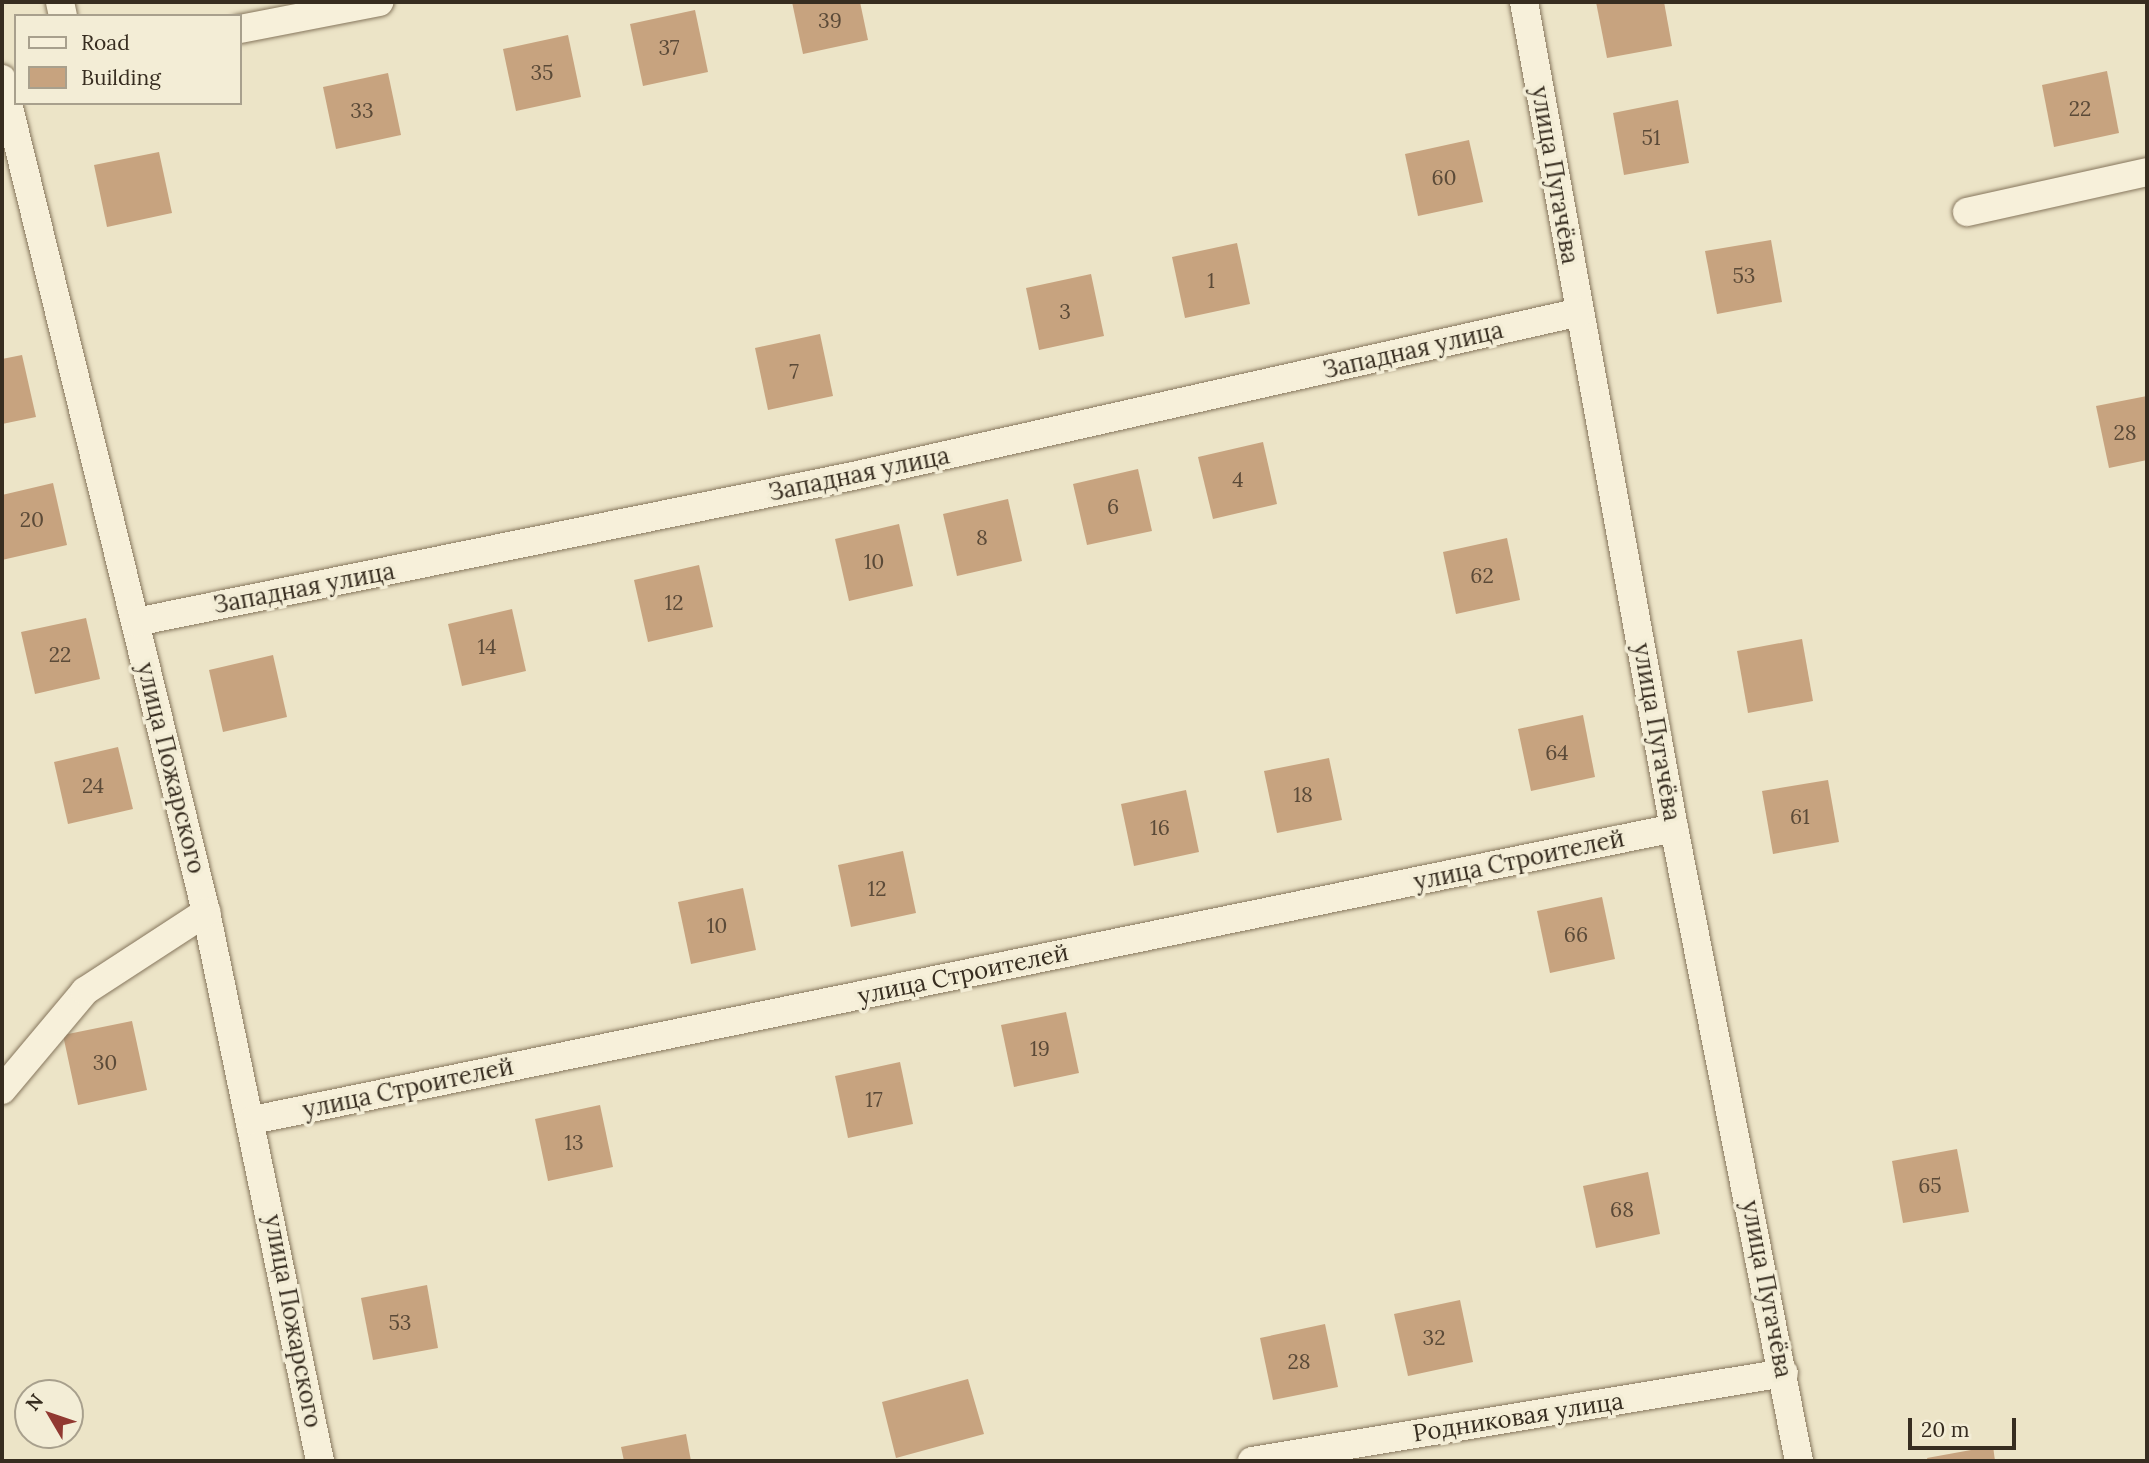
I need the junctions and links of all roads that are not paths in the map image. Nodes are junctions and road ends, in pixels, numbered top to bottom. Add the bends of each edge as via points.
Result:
1 (379, 2) edge
2 (1524, 2) edge
3 (242, 29) edge
4 (2, 79) edge
5 (2147, 172) edge
6 (1967, 212) dead end
7 (1580, 312) junction
8 (135, 622) junction
9 (1674, 828) junction
10 (206, 912) junction
11 (2, 1090) edge
12 (253, 1120) junction
13 (1784, 1373) junction
14 (320, 1461) edge
15 (1252, 1461) edge
16 (1799, 1461) edge

1 - 3 street
2 - 7 street, улица Пугачёва
4 - 8 street, улица Пожарского
5 - 6 street
7 - 8 street, Западная улица via 853,476
7 - 9 street, улица Пугачёва
8 - 10 street, улица Пожарского
9 - 12 street, улица Строителей
9 - 13 street, улица Пугачёва
10 - 11 street via 85,991
10 - 12 street, улица Пожарского
12 - 14 street, улица Пожарского
13 - 15 street, Родниковая улица
13 - 16 street, улица Пугачёва

